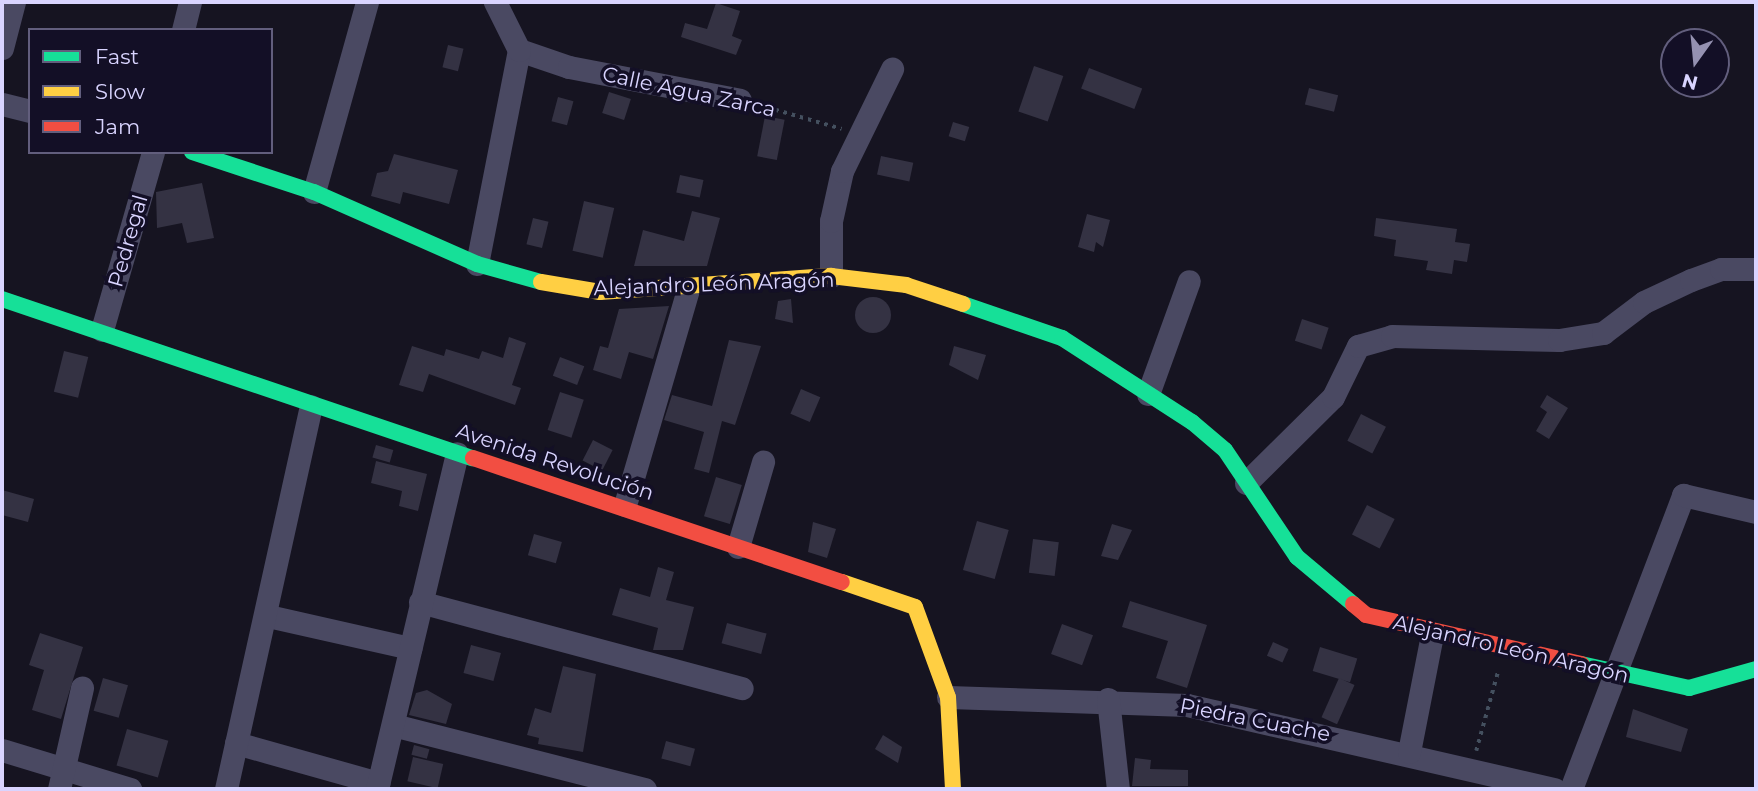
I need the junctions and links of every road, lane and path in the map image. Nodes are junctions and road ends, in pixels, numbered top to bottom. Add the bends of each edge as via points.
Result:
1 (14, 2) edge
2 (190, 2) edge
3 (367, 2) edge
4 (495, 2) edge
5 (184, 28) edge
6 (2, 48) edge
7 (519, 51) junction
8 (892, 69) dead end
9 (740, 100) joint
10 (2, 104) edge
11 (28, 110) edge
12 (860, 134) junction
13 (152, 154) edge
14 (198, 154) edge
15 (314, 192) junction
16 (477, 264) junction
17 (1756, 270) edge
18 (831, 276) junction
19 (1189, 281) dead end
20 (688, 289) junction
21 (2, 299) edge
22 (102, 330) junction
23 (1148, 394) junction
24 (311, 406) junction
25 (457, 453) junction
26 (763, 462) dead end
27 (1247, 483) junction
28 (625, 505) junction
29 (1756, 512) edge
30 (738, 547) junction
31 (420, 602) junction
32 (268, 616) junction
33 (1432, 635) junction
34 (410, 648) junction
35 (1504, 649) junction
36 (1756, 669) edge
37 (1614, 671) junction
38 (82, 688) dead end
39 (742, 688) dead end
40 (948, 697) junction
41 (1108, 699) junction
42 (393, 725) junction
43 (236, 743) junction
44 (2, 750) edge
45 (1409, 752) junction
46 (1472, 766) junction
47 (61, 780) edge
48 (378, 786) edge
49 (130, 789) edge
50 (226, 789) edge
51 (645, 789) edge
52 (953, 789) edge
53 (1118, 789) edge
54 (1555, 789) edge
55 (1571, 789) edge

1 - 6 street
2 - 5 street
3 - 15 street
4 - 7 street
7 - 9 street, Calle Agua Zarca via 569,67
7 - 16 street
8 - 12 street
9 - 12 path, Calle Agua Zarca
10 - 11 street
12 - 18 street via 842,171 831,221
13 - 22 street, Pedregal
14 - 15 street, Alejandro León Aragón
15 - 16 street, Alejandro León Aragón
16 - 20 street, Alejandro León Aragón via 600,292
17 - 27 street via 1721,269 1691,280 1644,302 1603,333 1559,340 1392,336 1358,346 1333,397
18 - 20 street, Alejandro León Aragón
18 - 23 street, Alejandro León Aragón via 906,285 1062,338
19 - 23 street
20 - 28 street
21 - 22 street, Avenida Revolución
22 - 24 street, Avenida Revolución
23 - 27 street, Alejandro León Aragón via 1225,450
24 - 25 street, Avenida Revolución
24 - 32 street
25 - 28 street, Avenida Revolución
25 - 31 street
26 - 30 street
27 - 33 street, Alejandro León Aragón via 1297,557 1328,586 1366,615
28 - 30 street, Avenida Revolución
29 - 37 street via 1683,495
30 - 40 street, Avenida Revolución via 915,607
31 - 34 street
31 - 39 street
32 - 34 street
32 - 43 street
33 - 35 street, Alejandro León Aragón
33 - 45 street
34 - 42 street
35 - 37 street, Alejandro León Aragón
35 - 46 path
36 - 37 street, Alejandro León Aragón via 1689,688
37 - 55 street
38 - 47 street
40 - 41 street, Piedra Cuache
40 - 52 street, Avenida Revolución
41 - 45 street, Piedra Cuache via 1187,705
41 - 53 street
42 - 48 street
42 - 51 street
43 - 48 street
43 - 50 street
44 - 47 street
45 - 46 street, Piedra Cuache
46 - 54 street, Piedra Cuache
47 - 49 street

